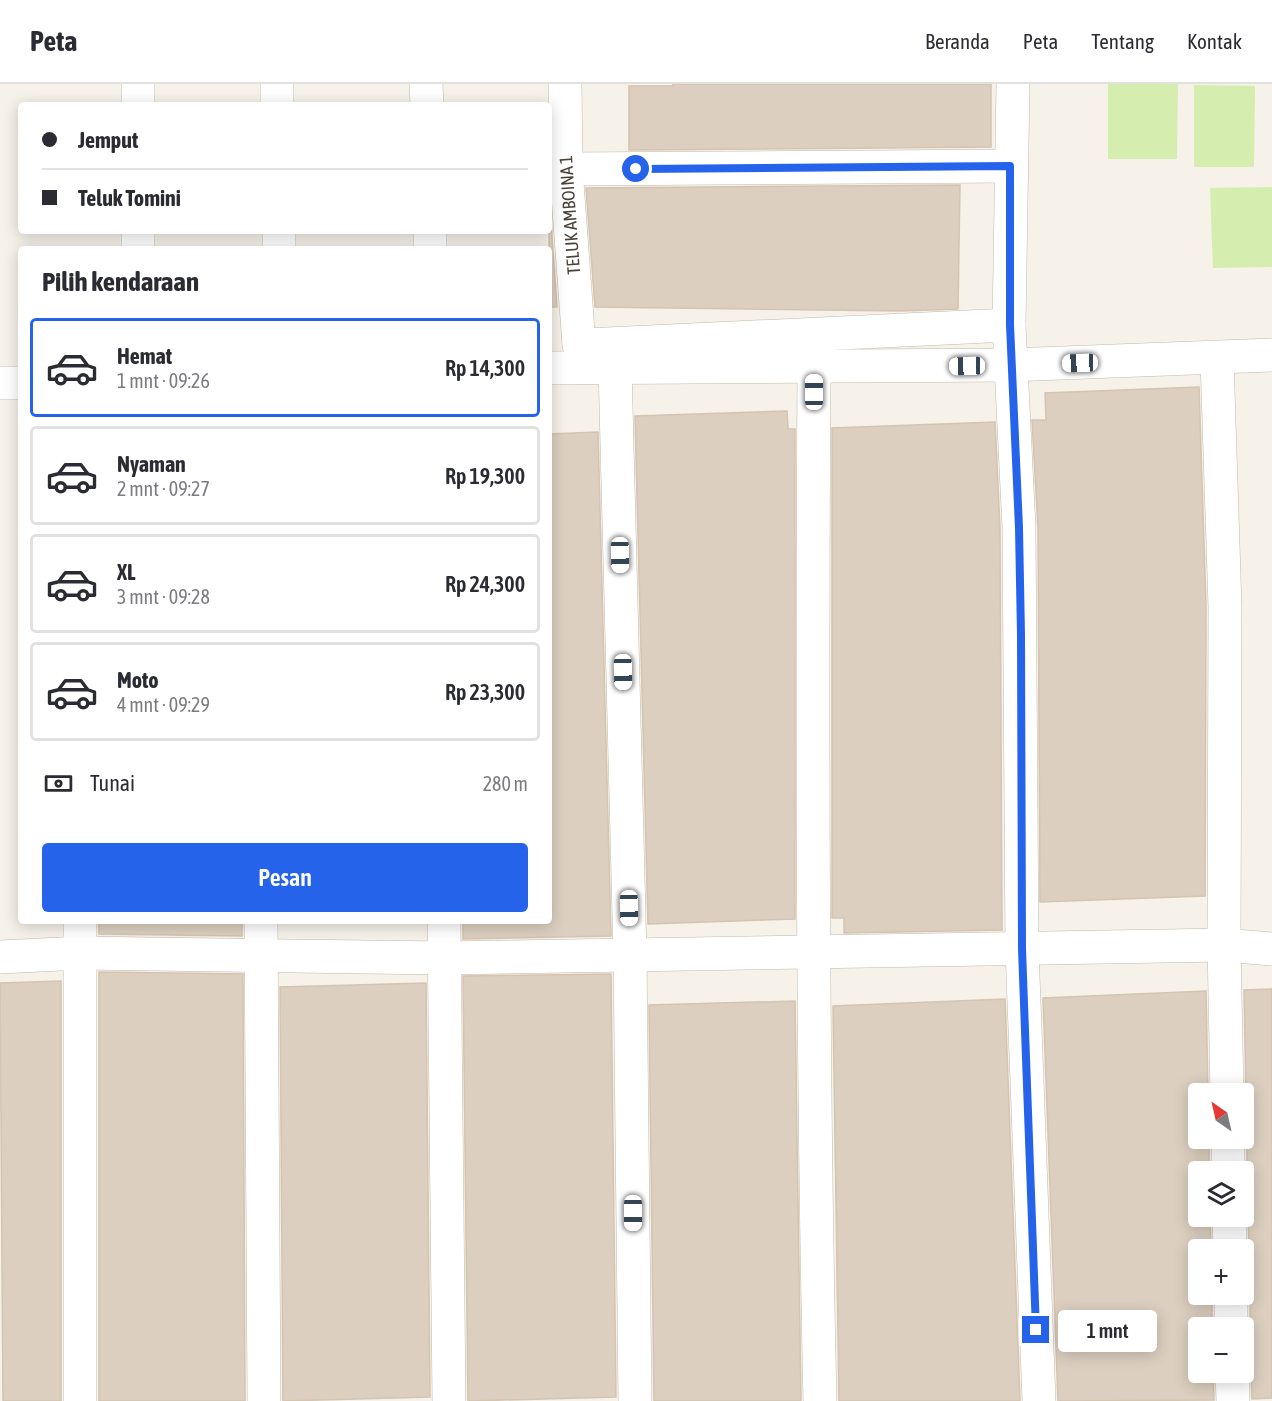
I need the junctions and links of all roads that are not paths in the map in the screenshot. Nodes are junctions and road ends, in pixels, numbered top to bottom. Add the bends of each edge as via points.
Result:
1 (138, 84) edge
2 (277, 84) edge
3 (426, 84) edge
4 (565, 84) edge
5 (1013, 84) edge
6 (138, 102) edge
7 (277, 102) edge
8 (427, 102) edge
9 (1010, 166) junction
10 (566, 169) junction
11 (1010, 325) junction
12 (564, 346) edge
13 (1272, 355) edge
14 (1217, 359) junction
15 (1011, 365) junction
16 (615, 366) junction
17 (552, 368) edge
18 (814, 368) junction
19 (18, 383) edge
20 (0, 384) edge
21 (80, 924) edge
22 (261, 924) edge
23 (444, 924) edge
24 (1224, 945) junction
25 (1022, 949) junction
26 (1272, 949) edge
27 (814, 951) junction
28 (81, 953) junction
29 (262, 954) junction
30 (630, 956) junction
31 (0, 957) edge
32 (444, 957) junction
33 (1227, 1083) edge
34 (1232, 1383) edge
35 (81, 1401) edge
36 (264, 1401) edge
37 (449, 1401) edge
38 (635, 1401) edge
39 (820, 1401) edge
40 (1039, 1401) edge
41 (1233, 1401) edge

1 - 6 street
2 - 7 street
3 - 8 street
4 - 10 street, TELUK AMBOINA 1
5 - 9 street
9 - 10 street
9 - 11 street
10 - 12 street, TELUK AMBOINA 1
11 - 12 street
11 - 15 street
13 - 14 street
14 - 15 street
14 - 24 street via 1225,607
15 - 18 street
15 - 25 street via 1020,551
16 - 17 street
16 - 18 street
16 - 30 street
18 - 27 street
19 - 20 street
21 - 28 street
22 - 29 street
23 - 32 street
24 - 25 street
24 - 26 street
24 - 33 street
25 - 27 street
25 - 40 street
27 - 30 street
27 - 39 street
28 - 29 street
28 - 31 street
28 - 35 street
29 - 32 street
29 - 36 street
30 - 32 street
30 - 38 street
32 - 37 street
34 - 41 street

